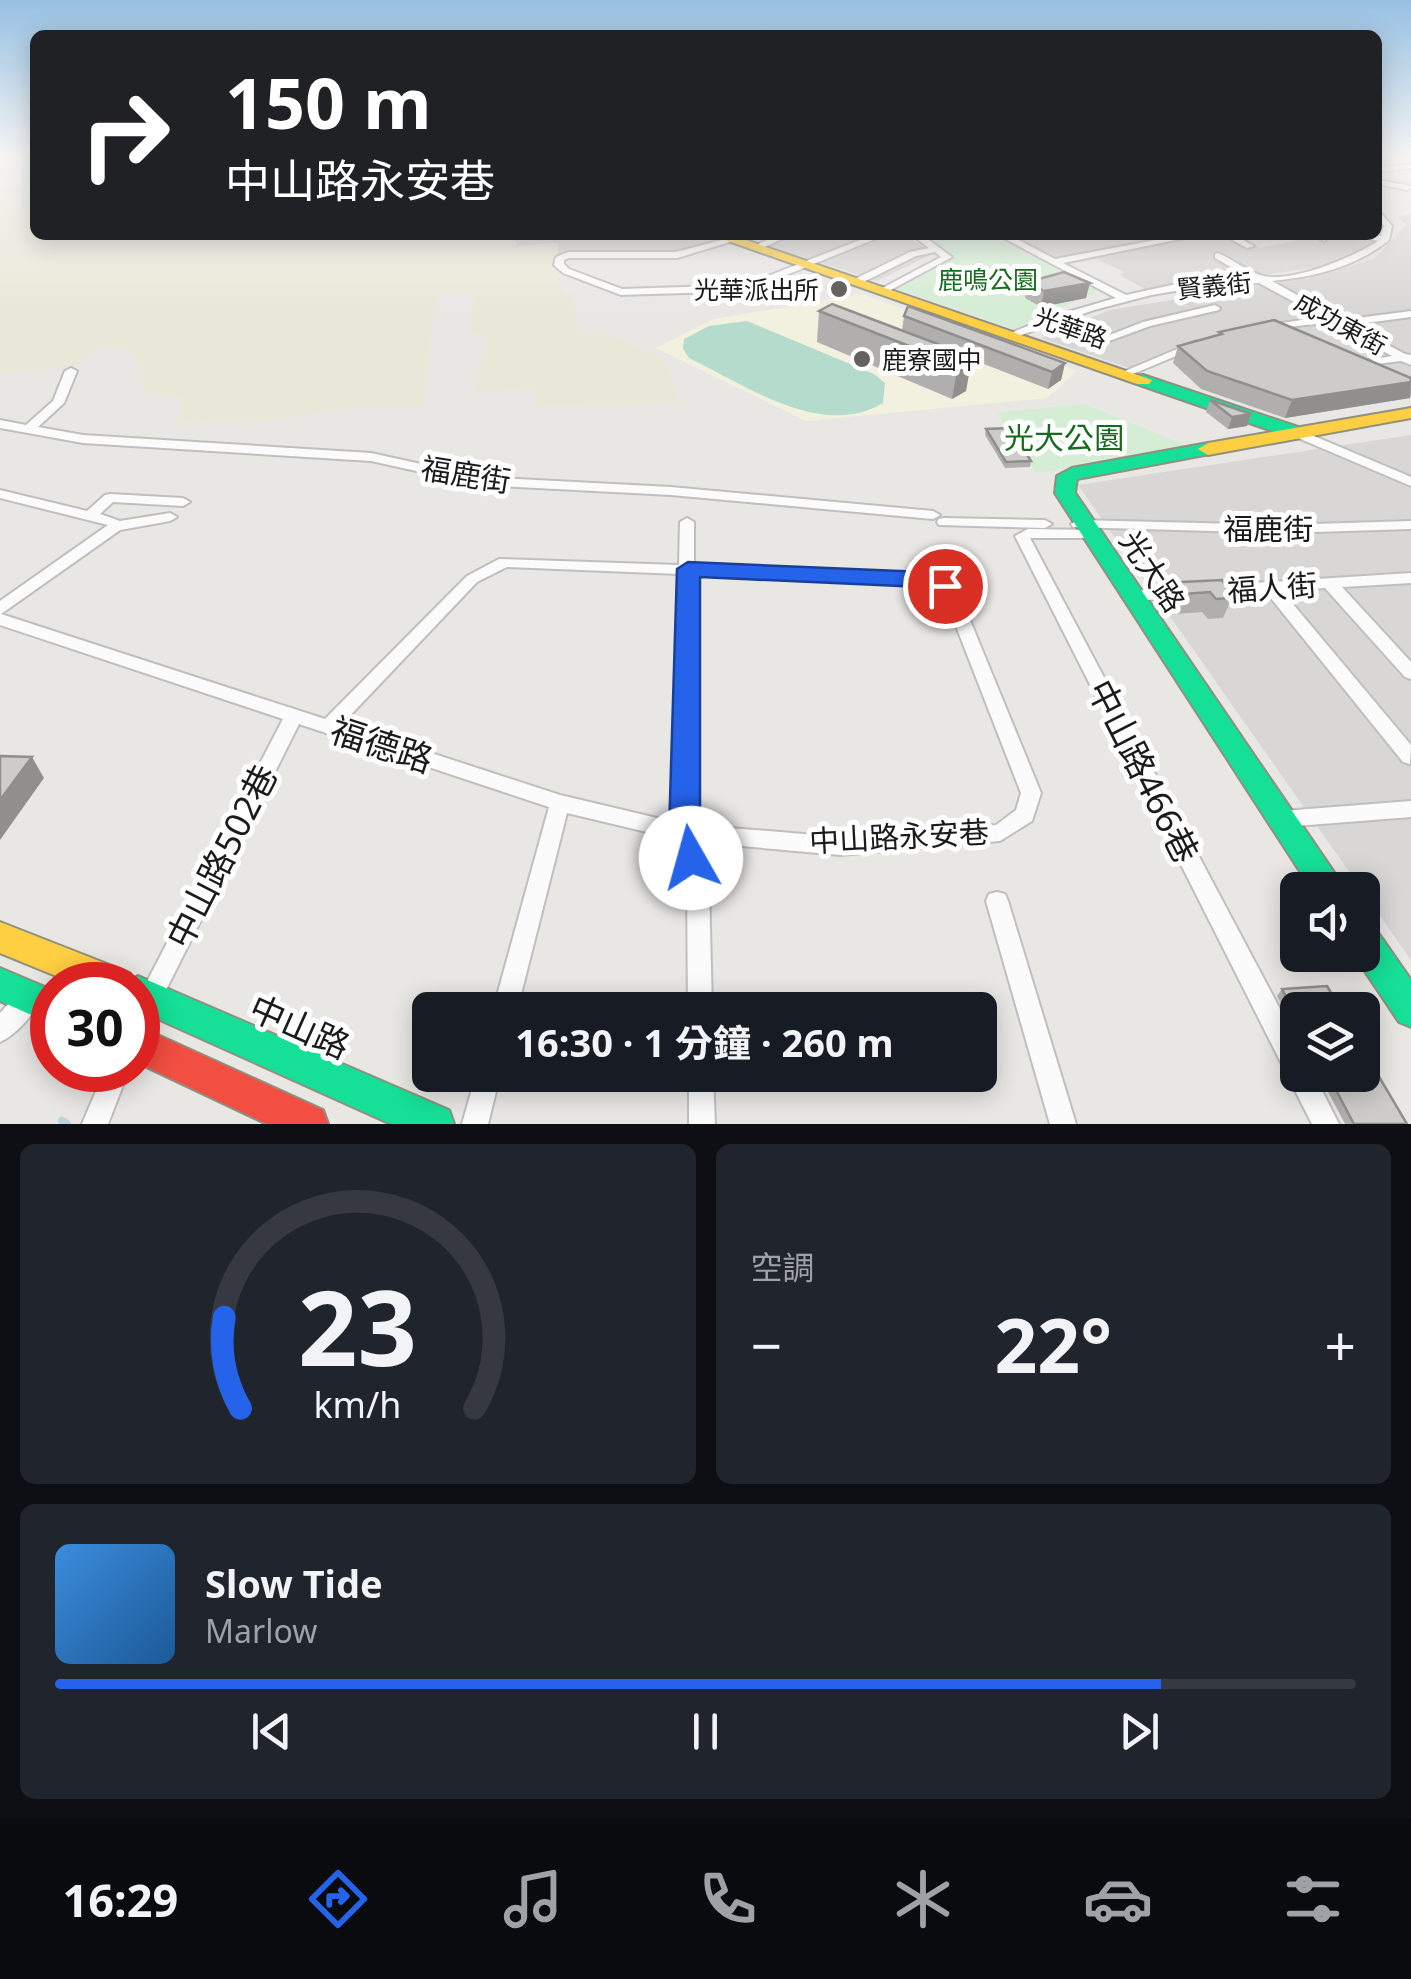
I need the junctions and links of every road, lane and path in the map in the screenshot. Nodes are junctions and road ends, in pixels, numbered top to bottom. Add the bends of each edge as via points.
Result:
1 (1382, 218) edge
2 (1382, 239) edge
3 (716, 240) edge
4 (732, 240) edge
5 (774, 240) edge
6 (870, 240) edge
7 (924, 240) edge
8 (1012, 240) edge
9 (1170, 240) edge
10 (1237, 240) edge
11 (1385, 240) junction
12 (1250, 246) dead end
13 (754, 248) junction
14 (938, 249) junction
15 (1218, 256) dead end
16 (1056, 262) junction
17 (808, 266) junction
18 (1262, 280) junction
19 (856, 282) junction
20 (882, 291) junction
21 (1124, 298) junction
22 (1216, 308) dead end
23 (1411, 314) edge
24 (1338, 321) junction
25 (1259, 330) edge
26 (1011, 335) junction
27 (1094, 343) dead end
28 (1204, 343) edge
29 (1408, 359) edge
30 (1347, 366) edge
31 (71, 371) dead end
32 (1124, 374) junction
33 (1411, 413) edge
34 (0, 424) edge
35 (28, 429) junction
36 (1295, 432) junction
37 (1408, 478) edge
38 (0, 494) edge
39 (183, 502) dead end
40 (92, 514) junction
41 (170, 517) dead end
42 (686, 522) dead end
43 (116, 526) junction
44 (1411, 526) edge
45 (1089, 530) junction
46 (688, 569) junction
47 (1411, 578) edge
48 (1330, 584) junction
49 (1270, 587) junction
50 (1133, 596) junction
51 (0, 609) edge
52 (0, 619) edge
53 (1411, 673) edge
54 (294, 715) junction
55 (329, 726) junction
56 (1410, 757) edge
57 (560, 803) junction
58 (1411, 809) edge
59 (1283, 819) junction
60 (684, 833) junction
61 (1318, 872) edge
62 (996, 900) dead end
63 (0, 937) edge
64 (61, 962) edge
65 (160, 963) edge
66 (1380, 964) edge
67 (0, 984) edge
68 (510, 992) edge
69 (700, 992) edge
70 (30, 997) edge
71 (160, 1003) edge
72 (30, 1010) edge
73 (1411, 1010) edge
74 (0, 1030) edge
75 (1280, 1035) edge
76 (160, 1054) edge
77 (108, 1092) edge
78 (483, 1092) edge
79 (702, 1092) edge
80 (1309, 1092) edge
81 (95, 1124) edge
82 (309, 1124) edge
83 (435, 1124) edge
84 (475, 1124) edge
85 (702, 1124) edge
86 (1063, 1124) edge
87 (1326, 1124) edge

1 - 11 street
2 - 11 street
3 - 17 street via 678,254 568,256 559,265 622,292 716,289
4 - 13 street, 光華路
5 - 13 street
6 - 17 street
7 - 14 street
8 - 16 street
9 - 16 street
10 - 12 street
11 - 18 street, 賢義街 via 1346,263
13 - 17 street, 光華路
14 - 19 street
14 - 20 street via 947,257
15 - 18 street, 成功東街
16 - 21 street
17 - 19 street, 光華路
18 - 21 street, 賢義街
18 - 24 street, 成功東街
19 - 20 street, 光華路
20 - 26 street, 光華路
21 - 26 street, 賢義街
22 - 27 street
23 - 24 street
24 - 25 street
24 - 29 street, 成功東街
26 - 32 street, 光華路
28 - 32 street
29 - 30 street
31 - 35 street via 58,403
32 - 36 street, 光華路
33 - 36 street, 光華路
34 - 35 street, 福鹿街
35 - 45 street, 福鹿街 via 82,439 371,456 480,481 671,491
36 - 37 street
36 - 45 street, 光大路 via 1067,476 1065,493
38 - 40 street
39 - 40 street via 110,498
40 - 43 street
41 - 43 street
42 - 46 street
43 - 51 street
44 - 45 street, 福鹿街
45 - 50 street, 光大路
45 - 75 street, 中山路466巷 via 1022,536
46 - 55 street, 中山路永安巷 via 520,562 487,569
46 - 60 street
46 - 60 street, 中山路永安巷 via 945,586 1031,794 1025,815 1000,833 840,846
47 - 48 street, 福人街
48 - 49 street, 福人街
48 - 53 street
49 - 50 street, 福人街
49 - 56 street
50 - 59 street, 光大路
52 - 54 street, 福德路
54 - 55 street, 福德路
54 - 65 street, 中山路502巷
55 - 57 street, 福德路
57 - 60 street, 福德路
57 - 68 street
58 - 59 street
59 - 61 street, 光大路
60 - 69 street via 698,884
62 - 86 street
63 - 64 street
66 - 73 street
67 - 70 street
71 - 83 street, 中山路
72 - 74 street
76 - 82 street
77 - 81 street
78 - 84 street
79 - 85 street
80 - 87 street, 中山路466巷

